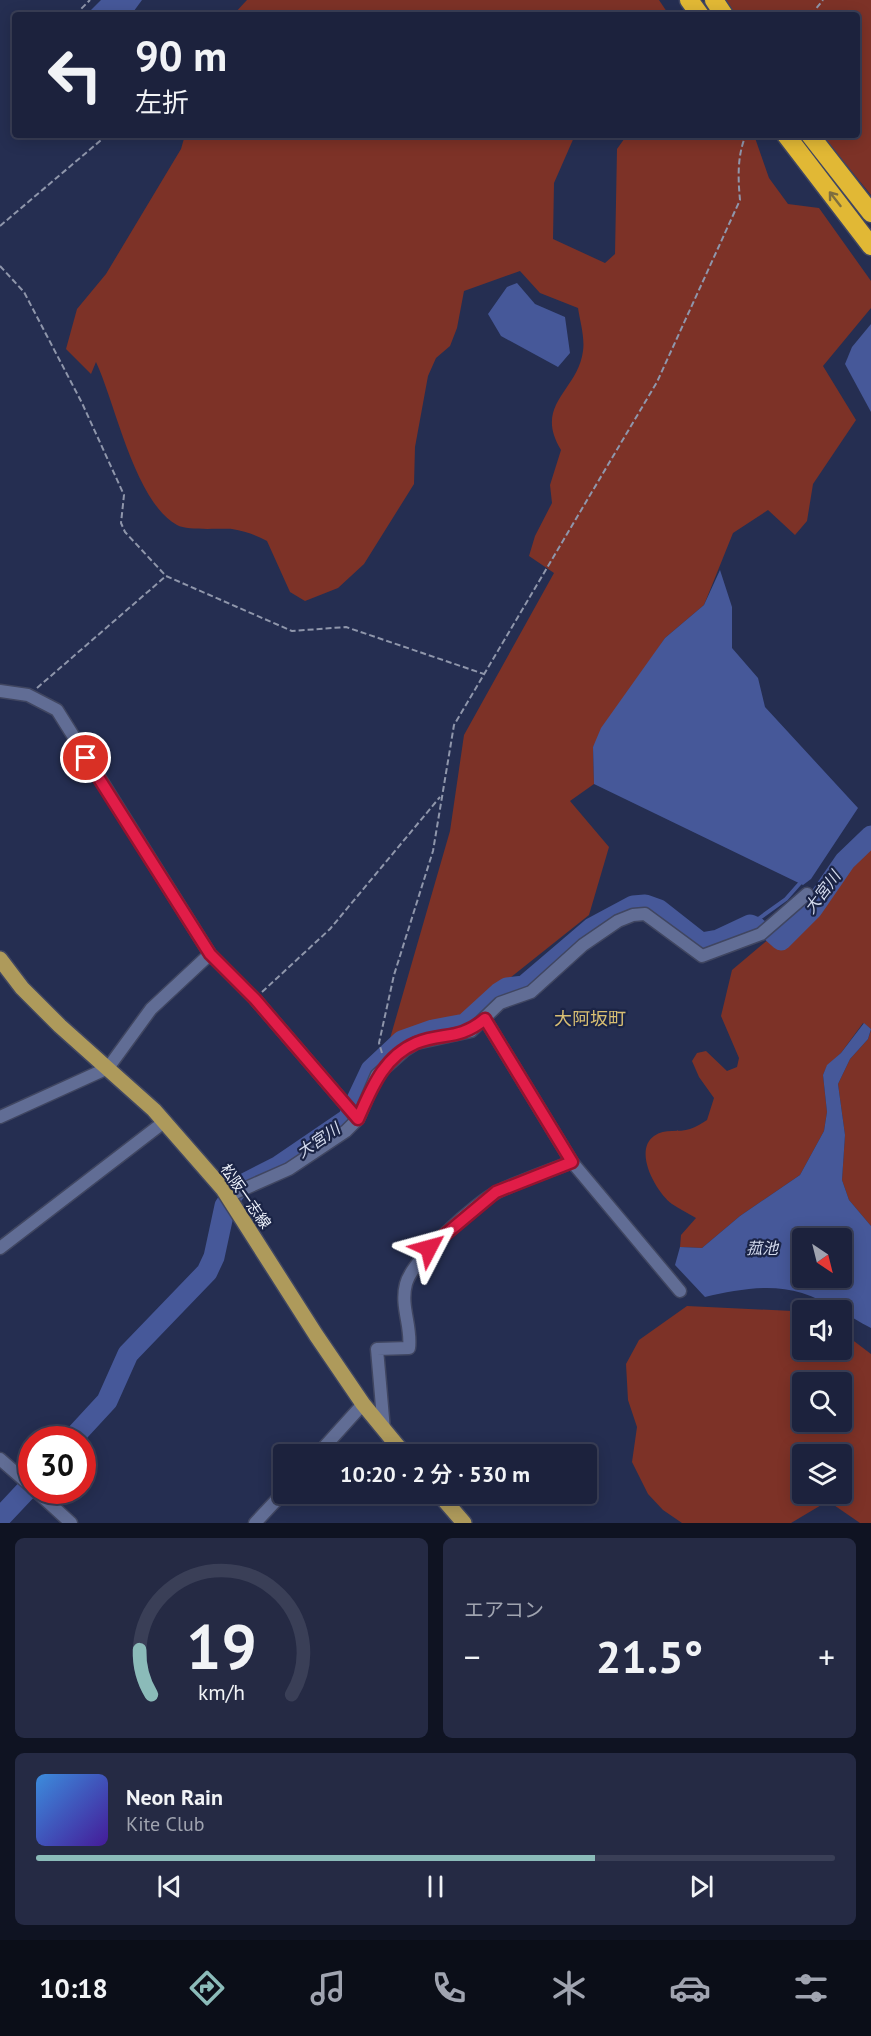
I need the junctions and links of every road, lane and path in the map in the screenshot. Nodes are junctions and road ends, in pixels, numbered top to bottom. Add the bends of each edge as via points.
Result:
1 (90, 0) edge
2 (823, 0) edge
3 (78, 12) edge
4 (813, 12) edge
5 (103, 138) edge
6 (746, 138) edge
7 (788, 138) edge
8 (812, 138) edge
9 (871, 213) edge
10 (0, 226) edge
11 (871, 246) edge
12 (0, 266) edge
13 (166, 576) junction
14 (484, 674) junction
15 (0, 691) edge
16 (28, 695) junction
17 (442, 795) junction
18 (807, 894) dead end
19 (210, 954) junction
20 (0, 959) edge
21 (255, 999) junction
22 (485, 1019) junction
23 (384, 1061) junction
24 (108, 1068) junction
25 (355, 1116) junction
26 (0, 1117) edge
27 (165, 1122) junction
28 (572, 1162) junction
29 (232, 1197) junction
30 (0, 1248) edge
31 (680, 1291) dead end
32 (363, 1404) junction
33 (384, 1430) junction
34 (327, 1444) edge
35 (396, 1444) edge
36 (0, 1459) edge
37 (18, 1476) edge
38 (50, 1504) edge
39 (273, 1504) edge
40 (448, 1504) edge
41 (71, 1523) edge
42 (255, 1523) edge
43 (464, 1523) edge

1 - 3 path
2 - 4 path
5 - 10 path
6 - 14 path via 738,177 740,200 657,382
11 -> 7 highway
8 - 9 highway
12 - 13 path via 24,292 82,404 124,495 121,524 125,532
13 - 14 path via 292,631 346,627
13 - 16 path
14 - 17 path via 454,725
15 - 16 street
16 - 19 street via 57,710
17 - 21 path via 330,929
17 - 23 path via 433,851 394,975 379,1043
18 - 22 street via 761,934 702,956 645,915 626,918 591,939 531,992 500,1003
19 - 21 street
19 - 24 street via 152,1009
20 - 24 main road, 松阪一志線 via 37,1003
21 - 25 street
22 - 23 street via 464,1034 416,1043
22 - 28 street
23 - 25 street
24 - 26 street
24 - 27 main road, 松阪一志線
25 - 29 street via 346,1131 289,1169
27 - 29 main road, 松阪一志線
27 - 30 street
28 - 31 street
28 - 33 street via 496,1192 429,1248 411,1270 404,1299 409,1348 377,1349
29 - 32 main road, 松阪一志線
32 - 33 main road, 松阪一志線
32 - 34 street
33 - 35 main road, 松阪一志線
36 - 37 street
38 - 41 street
39 - 42 street
40 - 43 main road

